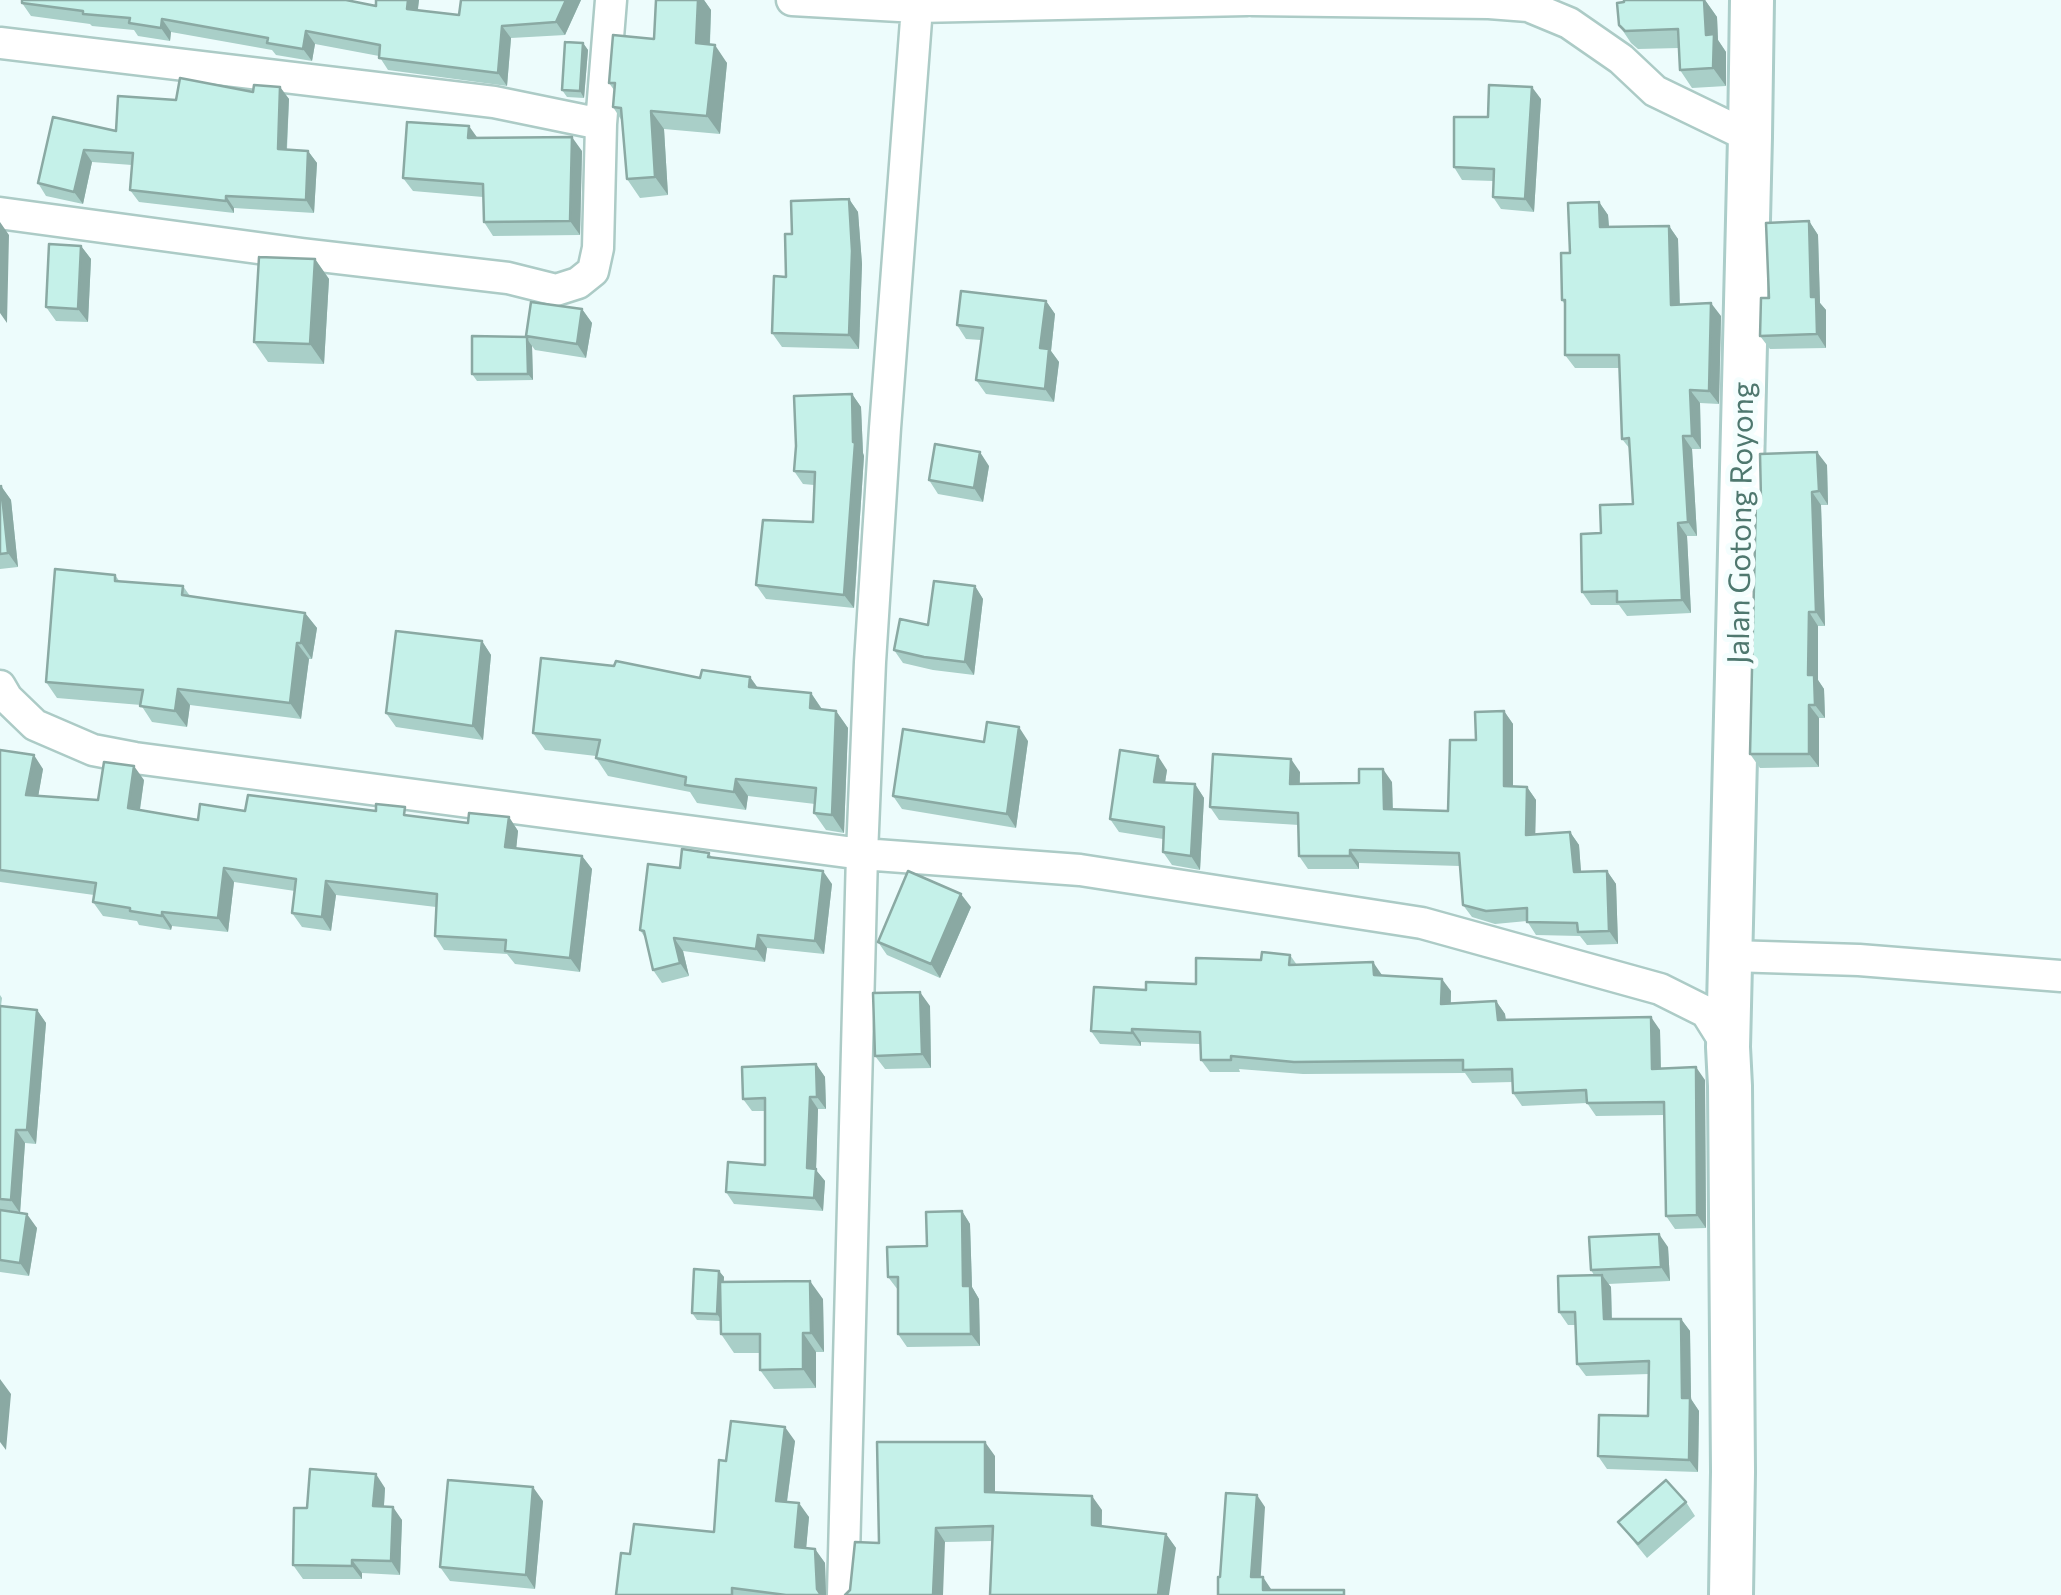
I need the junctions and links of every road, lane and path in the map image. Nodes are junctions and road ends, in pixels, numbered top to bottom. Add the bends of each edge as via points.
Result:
1 (611, 0) edge
2 (792, 0) edge
3 (1249, 0) edge
4 (1752, 0) edge
5 (917, 7) junction
6 (0, 43) edge
7 (601, 124) junction
8 (1750, 137) junction
9 (0, 214) edge
10 (2, 700) edge
11 (862, 854) junction
12 (1731, 956) junction
13 (2061, 976) edge
14 (1728, 1047) junction
15 (843, 1595) edge
16 (1731, 1595) edge

1 - 7 street
2 - 5 street
3 - 5 street
3 - 8 street via 1528,6 1569,23 1655,90
4 - 8 street, Jalan Gotong Royong
5 - 11 street
6 - 7 street via 494,102
7 - 9 street via 593,271 556,290 508,278
8 - 12 street, Jalan Gotong Royong
10 - 11 street via 35,725 92,750 135,758
11 - 14 street via 1080,870 1422,922 1660,989 1706,1012
11 - 15 street
12 - 13 street
12 - 14 street, Jalan Gotong Royong
14 - 16 street, Jalan Gotong Royong

